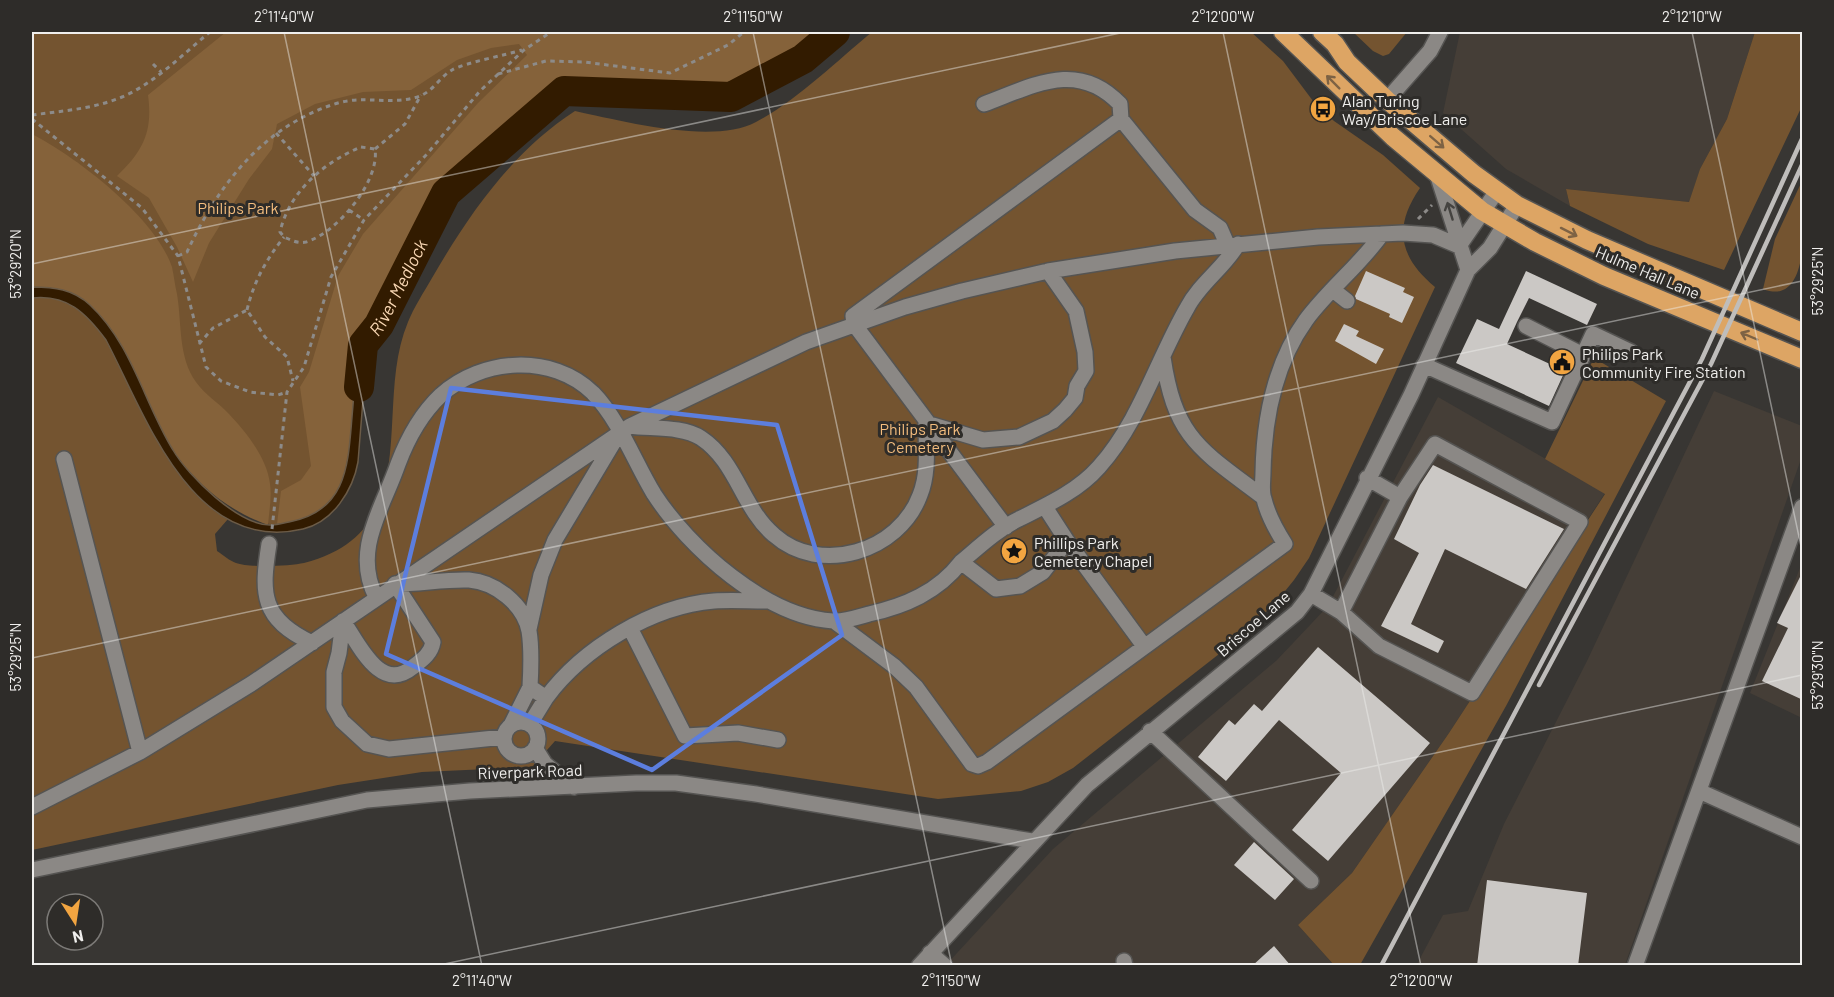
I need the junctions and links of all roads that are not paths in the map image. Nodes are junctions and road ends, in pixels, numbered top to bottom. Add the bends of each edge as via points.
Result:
1 (1283, 32) edge
2 (1322, 32) edge
3 (1440, 32) edge
4 (1388, 100) junction
5 (984, 104) dead end
6 (1121, 119) junction
7 (1438, 177) junction
8 (1497, 191) junction
9 (1517, 205) junction
10 (1482, 212) junction
11 (1504, 225) junction
12 (1382, 234) junction
13 (1233, 244) junction
14 (1459, 246) junction
15 (1468, 270) junction
16 (1048, 271) junction
17 (1333, 290) junction
18 (1347, 301) dead end
19 (855, 324) junction
20 (1526, 326) dead end
21 (1803, 332) edge
22 (1632, 352) dead end
23 (1583, 355) junction
24 (1801, 355) edge
25 (1163, 357) junction
26 (1424, 365) junction
27 (926, 423) junction
28 (625, 429) junction
29 (64, 459) dead end
30 (1367, 478) junction
31 (1263, 497) junction
32 (1400, 497) junction
33 (1045, 507) junction
34 (1803, 507) edge
35 (1006, 527) junction
36 (1067, 541) junction
37 (268, 544) dead end
38 (961, 562) junction
39 (395, 584) junction
40 (1311, 594) junction
41 (376, 597) junction
42 (765, 601) junction
43 (1341, 612) junction
44 (343, 621) junction
45 (834, 621) junction
46 (630, 628) junction
47 (529, 629) junction
48 (312, 643) junction
49 (1144, 646) junction
50 (530, 687) junction
51 (546, 698) junction
52 (530, 724) junction
53 (508, 731) junction
54 (1150, 731) junction
55 (778, 740) dead end
56 (535, 748) junction
57 (140, 752) junction
58 (574, 788) junction
59 (1699, 791) junction
60 (32, 807) edge
61 (1803, 837) edge
62 (1032, 841) junction
63 (32, 870) edge
64 (1311, 881) dead end
65 (930, 953) junction
66 (919, 966) edge
67 (945, 966) edge
68 (1635, 966) edge

7 -> 1 highway, Hulme Hall Lane
2 - 4 highway, Hulme Hall Lane
3 - 4 street via 1430,51
4 -> 8 highway, Hulme Hall Lane
5 - 6 street via 1055,79 1071,78 1101,86 1120,104
6 - 13 street via 1195,210 1220,228
6 - 19 street via 870,302 853,316
7 - 10 highway, Hulme Hall Lane
14 -> 7 street
8 - 9 highway, Hulme Hall Lane
8 - 10 street
9 - 11 street
9 -> 21 highway, Hulme Hall Lane via 1587,240
10 - 11 highway, Hulme Hall Lane
10 - 14 street
11 - 15 street via 1490,248
24 -> 11 highway, Hulme Hall Lane via 1604,276
12 - 13 street
12 - 14 street via 1432,235
12 - 17 street via 1368,255
13 - 16 street
13 - 25 street via 1228,260 1188,305
14 - 15 street
15 - 26 street, Briscoe Lane
16 - 19 street via 962,291
16 - 27 street via 1076,311 1085,352 1086,371 1075,398 1053,421 1019,437 982,440
17 - 18 street
17 - 31 street via 1306,320 1270,401
19 - 27 street
19 - 28 street via 775,356
20 - 23 street
22 - 23 street via 1593,334
23 - 26 street via 1552,422
25 - 31 street via 1167,386 1183,428
25 - 33 street via 1128,427 1099,467
26 - 30 street, Briscoe Lane
27 - 28 street via 926,471 921,494 904,521 878,544 864,550 821,555 789,547 760,523 728,463 699,436 679,431
27 - 35 street
28 - 39 street
28 - 41 street via 577,379 535,365 486,369 460,381 440,396 404,449 368,539 367,567
28 - 42 street via 654,493 682,530 720,567
28 - 47 street via 555,540 541,575
29 - 57 street
30 - 32 street
30 - 40 street, Briscoe Lane
31 - 49 street via 1285,544
32 - 43 street
32 - 43 street via 1435,444 1580,522 1472,693 1379,646
33 - 35 street
33 - 36 street
34 - 59 street
35 - 38 street
36 - 38 street via 1043,572 1009,589 996,589
36 - 49 street
37 - 48 street via 263,581 267,600 285,626
38 - 45 street via 948,580 910,602
39 - 41 street
39 - 44 street via 433,642 428,654 410,670 398,676 383,675
39 - 47 street via 485,582 516,605
40 - 43 street
40 - 54 street, Briscoe Lane via 1297,612
41 - 44 street
42 - 45 street
42 - 46 street via 712,601 657,614
44 - 48 street
44 - 53 street via 334,672 334,707 342,721 367,744 389,749
45 - 49 street via 909,680 972,764 978,766
46 - 51 street via 582,661
46 - 55 street via 685,736 738,733
47 - 50 street
48 - 57 street
50 - 51 street
50 - 53 street
51 - 52 street
52 - 53 street via 520,722
52 - 56 street via 538,738
53 - 56 street via 507,748 516,755 527,755
54 - 62 street, Briscoe Lane via 1087,785
54 - 64 street
56 - 58 street via 545,764
57 - 60 street
58 - 62 street, Riverpark Road via 676,783
58 - 63 street, Riverpark Road via 470,791 367,800
59 - 61 street
59 - 68 street
62 - 65 street, Briscoe Lane
65 - 66 street, Briscoe Lane
65 - 67 street

